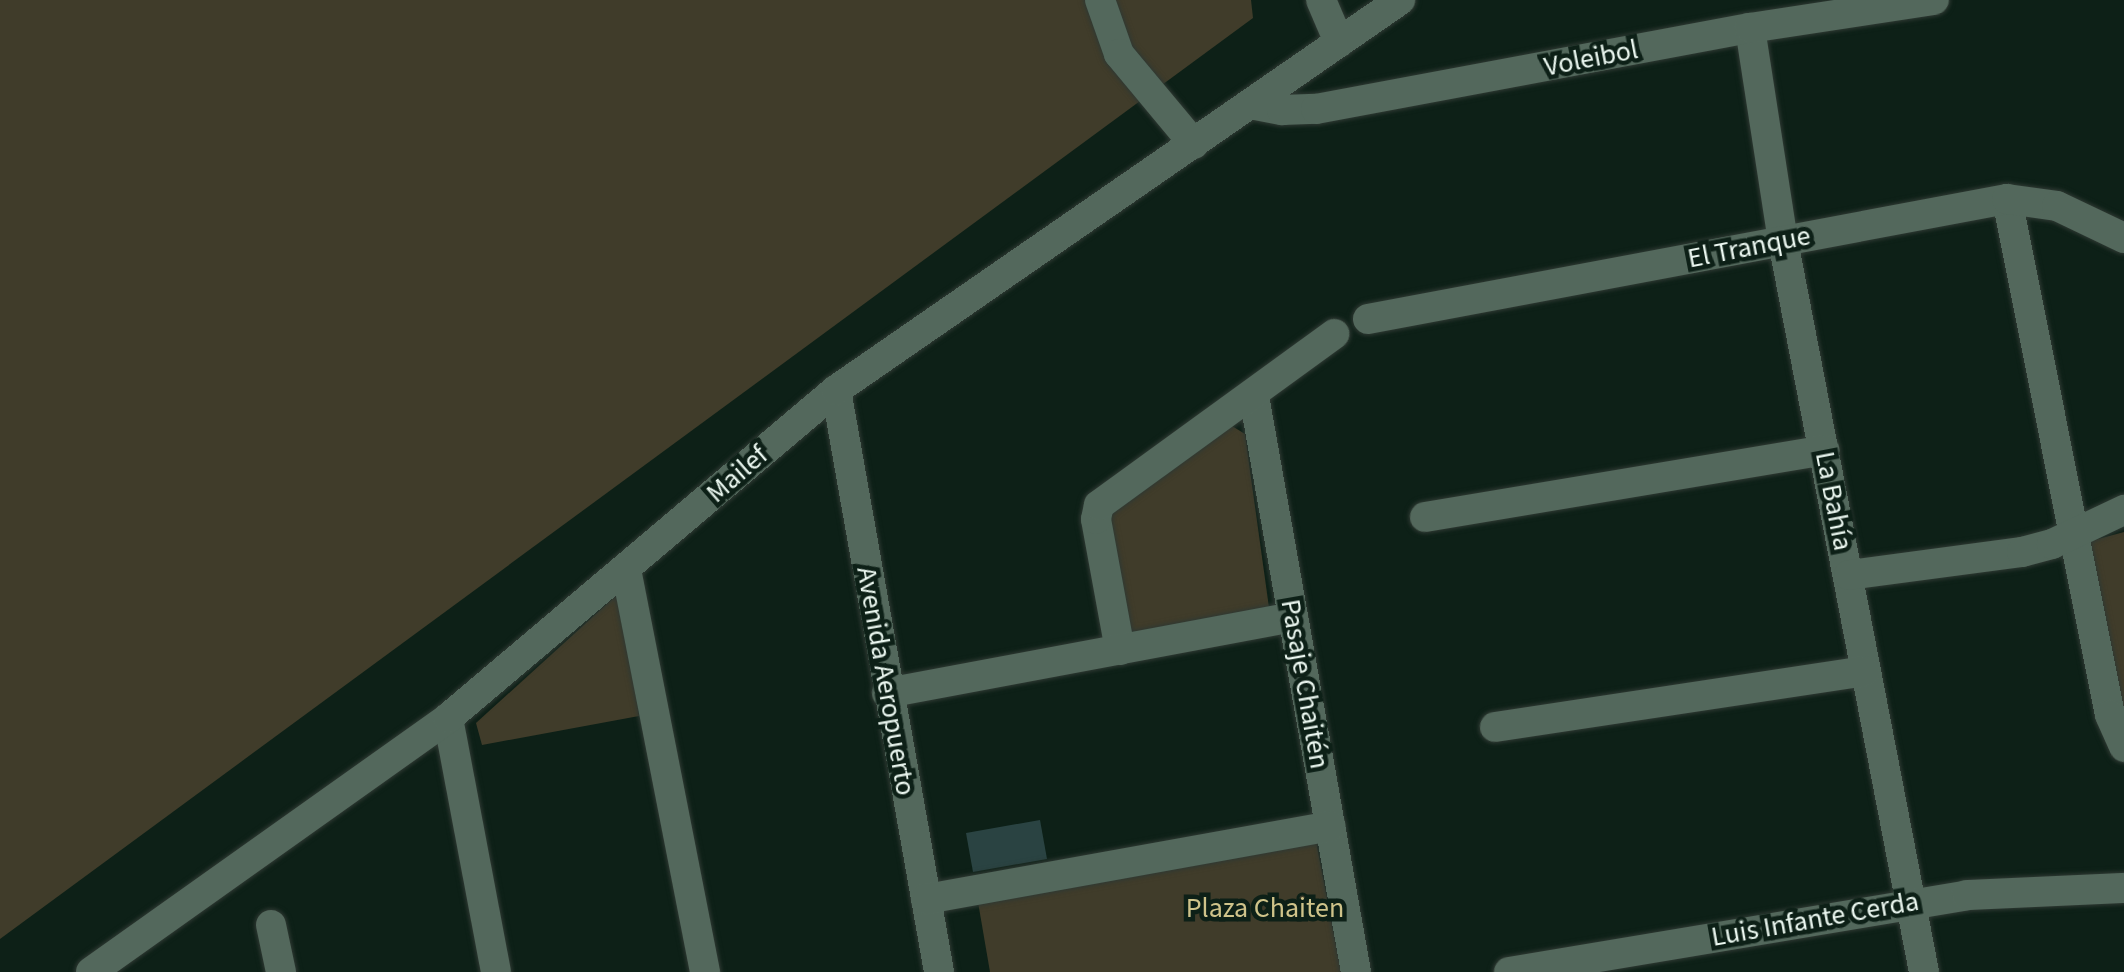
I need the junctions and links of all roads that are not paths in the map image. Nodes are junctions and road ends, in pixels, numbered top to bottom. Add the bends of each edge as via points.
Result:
1 (1100, 0) edge
2 (1321, 0) edge
3 (1400, 0) edge
4 (1934, 0) edge
5 (1750, 28) junction
6 (1339, 42) junction
7 (1250, 104) junction
8 (1194, 144) junction
9 (2007, 200) junction
10 (2124, 238) edge
11 (1784, 241) junction
12 (1368, 319) dead end
13 (1334, 334) dead end
14 (836, 390) junction
15 (1254, 396) junction
16 (1824, 450) junction
17 (2124, 510) edge
18 (1425, 517) dead end
19 (2073, 534) junction
20 (626, 569) junction
21 (1849, 575) junction
22 (1293, 618) junction
23 (1120, 650) junction
24 (1865, 671) junction
25 (887, 693) junction
26 (448, 718) junction
27 (1495, 727) dead end
28 (2124, 746) edge
29 (1330, 826) junction
30 (2124, 888) edge
31 (926, 900) junction
32 (1912, 902) junction
33 (270, 925) dead end
34 (92, 972) edge
35 (281, 972) edge
36 (496, 972) edge
37 (705, 972) edge
38 (940, 972) edge
39 (1356, 972) edge
40 (1509, 972) edge
41 (1924, 972) edge

1 - 8 street via 1119,54
2 - 6 street
3 - 6 street, Mailef
4 - 5 street, Voleibol
5 - 7 street, Voleibol via 1316,109
5 - 11 street, La Bahía
6 - 7 street, Mailef
7 - 8 street, Mailef
8 - 14 street, Mailef
9 - 10 street, El Tranque via 2057,206
9 - 11 street, El Tranque
9 - 19 street
11 - 12 street, El Tranque
11 - 16 street, La Bahía
13 - 15 street
14 - 20 street, Mailef
14 - 25 street, Avenida Aeropuerto
15 - 22 street, Pasaje Chaitén
15 - 23 street via 1099,505
16 - 18 street
16 - 21 street, La Bahía
17 - 19 street
19 - 21 street via 2022,552
19 - 28 street via 2110,715
20 - 26 street, Mailef
20 - 37 street
21 - 24 street, La Bahía
22 - 23 street
22 - 29 street, Pasaje Chaitén
23 - 25 street
24 - 27 street
24 - 32 street, La Bahía
25 - 31 street, Avenida Aeropuerto
26 - 34 street, Mailef
26 - 36 street
29 - 31 street
29 - 39 street, Pasaje Chaitén
30 - 32 street, Luis Infante Cerda via 2030,889
31 - 38 street, Avenida Aeropuerto
32 - 40 street, Luis Infante Cerda
32 - 41 street, La Bahía
33 - 35 street

